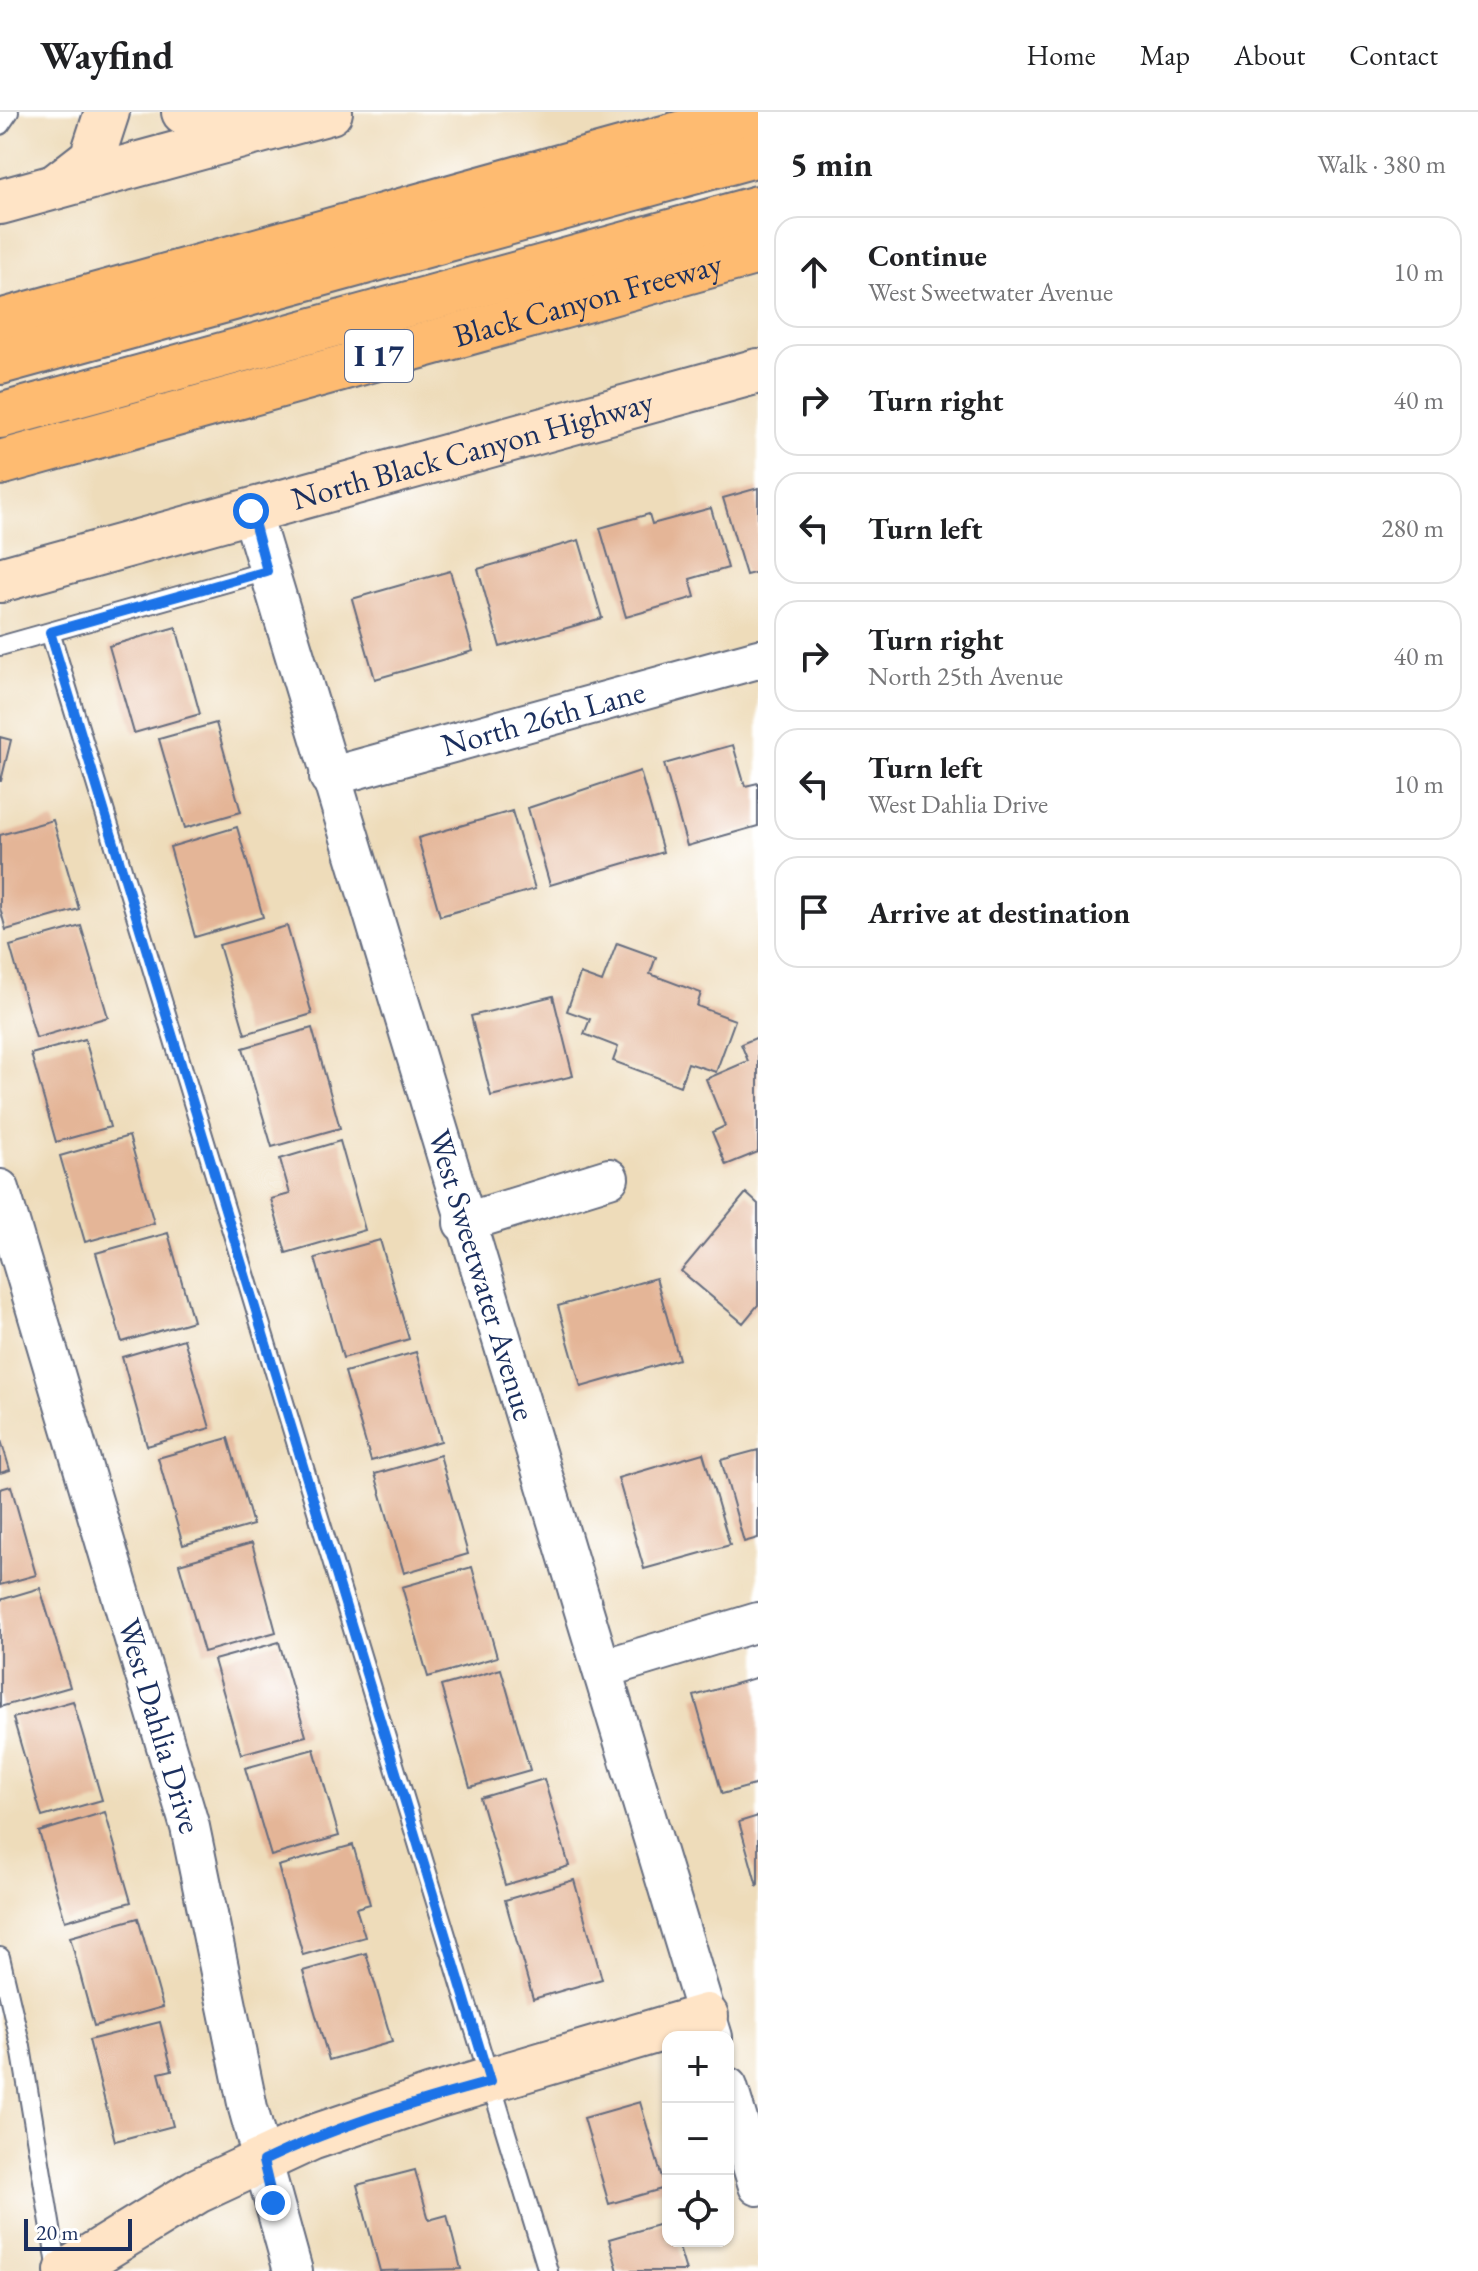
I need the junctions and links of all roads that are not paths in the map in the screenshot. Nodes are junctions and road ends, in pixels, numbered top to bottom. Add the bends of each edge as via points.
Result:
1 (9, 112) edge
2 (107, 112) edge
3 (184, 112) edge
4 (330, 112) edge
5 (758, 112) edge
6 (0, 125) edge
7 (256, 133) junction
8 (758, 154) edge
9 (53, 188) junction
10 (2, 193) edge
11 (758, 208) edge
12 (758, 252) edge
13 (0, 322) edge
14 (0, 362) edge
15 (758, 371) edge
16 (0, 416) edge
17 (0, 463) edge
18 (251, 511) junction
19 (267, 571) junction
20 (0, 580) edge
21 (50, 632) junction
22 (0, 646) edge
23 (758, 659) edge
24 (329, 777) junction
25 (609, 1178) dead end
26 (0, 1189) edge
27 (463, 1223) junction
28 (758, 1622) edge
29 (602, 1669) junction
30 (0, 1957) edge
31 (710, 2026) edge
32 (490, 2082) junction
33 (733, 2103) edge
34 (263, 2161) junction
35 (758, 2186) edge
36 (58, 2271) edge
37 (67, 2271) edge
38 (293, 2271) edge
39 (548, 2271) edge

1 - 6 lane
2 - 9 main road via 92,158
3 - 7 main road via 204,124
4 - 7 main road
5 - 13 highway
7 - 9 main road
8 - 14 highway
9 - 10 main road
11 - 16 highway
12 - 17 highway, Black Canyon Freeway / I 17
15 - 18 main road, North Black Canyon Highway
18 - 19 street, West Sweetwater Avenue
18 - 20 main road, North Black Canyon Highway
19 - 21 lane
19 - 24 street, West Sweetwater Avenue
21 - 22 lane
21 - 32 lane
23 - 24 street, North 26th Lane
24 - 27 street, West Sweetwater Avenue
25 - 27 street
26 - 34 street, West Dahlia Drive via 190,1827
27 - 29 street, West Sweetwater Avenue
28 - 29 street
29 - 31 street, West Sweetwater Avenue
30 - 36 lane via 21,2047
31 - 32 main road
32 - 34 main road via 311,2138
32 - 39 lane
33 - 35 street
34 - 37 main road via 197,2191
34 - 38 street, West Dahlia Drive

